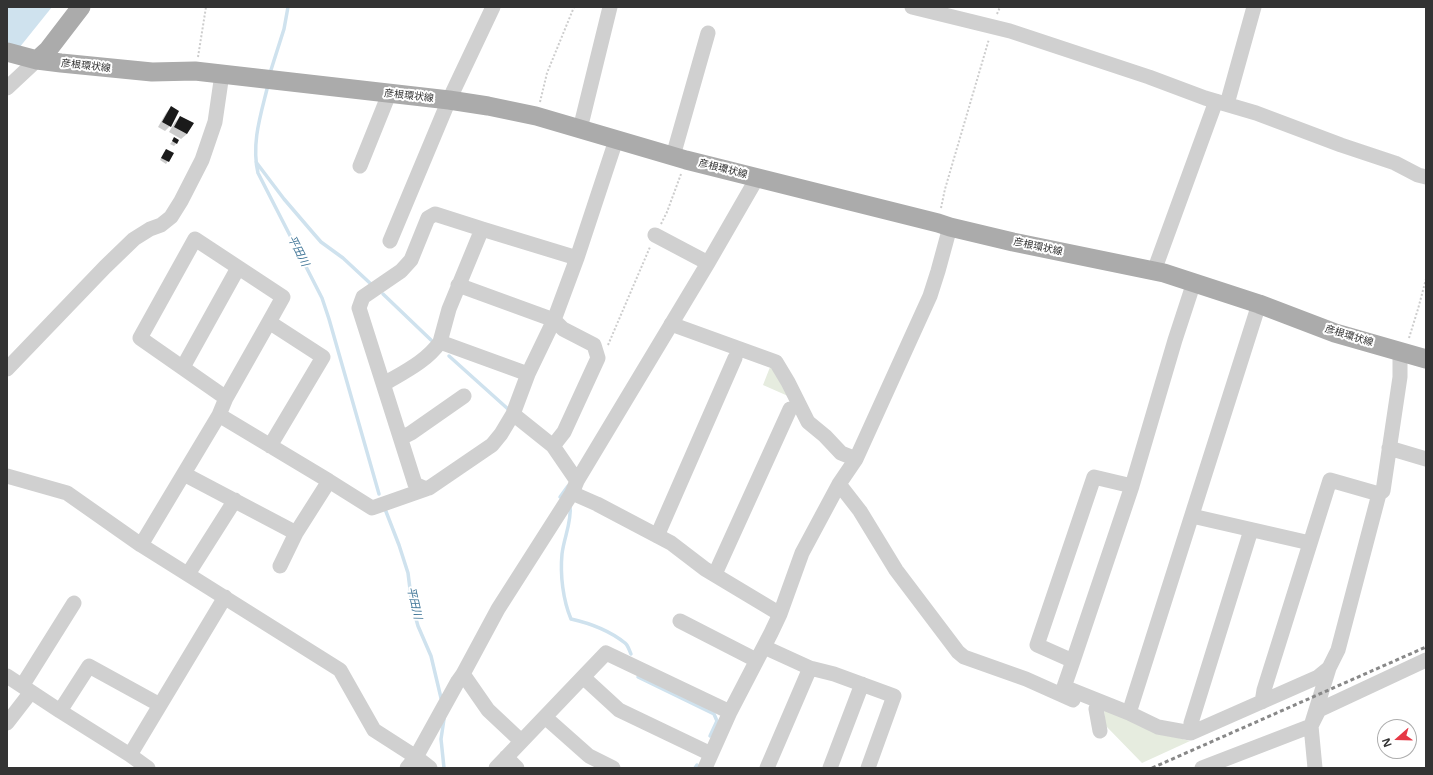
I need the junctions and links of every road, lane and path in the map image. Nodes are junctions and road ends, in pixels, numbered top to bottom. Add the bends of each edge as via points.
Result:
1 (81, 7) edge
2 (206, 7) edge
3 (492, 7) edge
4 (574, 7) edge
5 (610, 7) edge
6 (912, 7) edge
7 (1254, 7) edge
8 (992, 27) junction
9 (708, 33) dead end
10 (21, 56) edge
11 (195, 71) junction
12 (222, 74) junction
13 (7, 88) edge
14 (389, 94) junction
15 (449, 100) junction
16 (1221, 103) junction
17 (536, 116) junction
18 (580, 129) junction
19 (616, 140) junction
20 (679, 158) junction
21 (360, 166) dead end
22 (1426, 177) edge
23 (757, 178) junction
24 (944, 225) junction
25 (482, 229) junction
26 (655, 235) junction
27 (390, 241) dead end
28 (577, 258) junction
29 (708, 263) junction
30 (238, 268) junction
31 (1154, 271) junction
32 (1426, 279) edge
33 (1194, 282) junction
34 (458, 285) junction
35 (1259, 304) junction
36 (554, 320) junction
37 (269, 322) junction
38 (671, 324) junction
39 (440, 342) junction
40 (1404, 352) junction
41 (598, 358) junction
42 (735, 358) dead end
43 (1426, 359) edge
44 (183, 367) junction
45 (7, 369) edge
46 (528, 374) junction
47 (384, 384) junction
48 (464, 396) dead end
49 (226, 398) junction
50 (790, 409) dead end
51 (513, 414) junction
52 (218, 415) junction
53 (401, 438) junction
54 (270, 446) junction
55 (553, 446) junction
56 (1389, 448) junction
57 (856, 459) junction
58 (1426, 459) edge
59 (184, 474) junction
60 (7, 476) edge
61 (329, 481) junction
62 (839, 484) junction
63 (1132, 486) junction
64 (574, 487) junction
65 (429, 488) junction
66 (1379, 494) junction
67 (235, 500) junction
68 (1192, 516) junction
69 (1251, 530) junction
70 (296, 533) junction
71 (657, 536) junction
72 (1310, 543) junction
73 (141, 545) junction
74 (280, 566) dead end
75 (188, 574) junction
76 (715, 574) junction
77 (225, 597) junction
78 (74, 603) dead end
79 (780, 614) junction
80 (680, 620) dead end
81 (764, 646) junction
82 (756, 660) junction
83 (1073, 661) junction
84 (1423, 664) edge
85 (810, 668) junction
86 (1329, 668) junction
87 (463, 674) junction
88 (7, 676) edge
89 (583, 677) junction
90 (862, 684) junction
91 (26, 689) junction
92 (1262, 702) junction
93 (160, 705) junction
94 (1098, 705) junction
95 (60, 711) junction
96 (730, 712) junction
97 (1129, 713) junction
98 (545, 717) junction
99 (7, 723) edge
100 (1311, 726) junction
101 (1100, 731) dead end
102 (1192, 733) junction
103 (521, 741) junction
104 (130, 756) junction
105 (708, 761) edge
106 (411, 762) edge
107 (501, 763) edge
108 (148, 768) edge
109 (430, 768) edge
110 (517, 768) edge
111 (613, 768) edge
112 (768, 768) edge
113 (830, 768) edge
114 (868, 768) edge
115 (1202, 768) edge
116 (1315, 768) edge

1 - 10 main road via 48,50
2 - 11 path
3 - 15 street
4 - 17 path via 547,74
5 - 18 street
6 - 8 street
7 - 16 street
8 - 16 street
8 - 24 path via 945,189
9 - 20 street
10 - 11 main road, 彦根環状線 via 152,72
10 - 13 street
11 - 12 main road, 彦根環状線
12 - 14 main road, 彦根環状線
12 - 45 street via 215,122 202,160 171,217 134,240
14 - 15 main road, 彦根環状線
14 - 21 street
15 - 17 main road, 彦根環状線
15 - 27 street
16 - 22 street via 1395,163
16 - 31 street
17 - 18 main road, 彦根環状線
18 - 19 main road, 彦根環状線
19 - 20 main road, 彦根環状線
19 - 28 street
20 - 23 main road, 彦根環状線
20 - 26 path via 667,212
23 - 24 main road, 彦根環状線
23 - 29 street
24 - 31 main road, 彦根環状線
24 - 57 street via 938,271 930,296
25 - 28 street
25 - 34 street
25 - 47 street via 435,214 428,218 411,260 401,271 363,297 359,308
26 - 29 street
26 - 41 path via 606,349
28 - 36 street
29 - 38 street
30 - 37 street via 283,297
30 - 44 street
30 - 44 street via 195,239 140,338
31 - 33 main road, 彦根環状線
32 - 40 path
33 - 35 main road, 彦根環状線
33 - 63 street
34 - 36 street
34 - 39 street
35 - 40 main road, 彦根環状線 via 1335,333
35 - 68 street
36 - 41 street via 563,329 594,345
36 - 46 street
37 - 49 street
37 - 54 street via 323,357
38 - 57 street via 776,362 808,422 841,453
38 - 64 street
39 - 46 street
39 - 47 street via 434,351
40 - 43 main road, 彦根環状線
40 - 56 street via 1400,360 1400,377
41 - 55 street via 564,432
42 - 71 street
44 - 49 street
46 - 51 street
47 - 53 street
48 - 53 street
49 - 52 street
50 - 76 street
51 - 55 street
51 - 65 street via 492,445
52 - 54 street
52 - 59 street
53 - 65 street via 413,481 419,486
54 - 61 street
55 - 64 street
56 - 58 street
56 - 66 street via 1383,491
57 - 62 street
59 - 67 street
59 - 73 street
60 - 73 street via 68,493
61 - 65 street via 372,508
61 - 70 street
62 - 79 street via 802,553
62 - 94 street via 860,511 896,570 944,635 964,657
63 - 83 street
63 - 83 street via 1094,477 1089,491 1037,646
64 - 71 street via 597,504
64 - 87 street via 498,609
66 - 72 street via 1330,480
66 - 86 street via 1338,650
67 - 70 street
67 - 75 street
68 - 69 street
68 - 97 street
69 - 72 street
69 - 102 street via 1191,723
70 - 74 street
71 - 76 street
72 - 92 street
73 - 75 street
75 - 77 street
76 - 79 street
77 - 93 street
77 - 106 street via 340,670 374,730
78 - 91 street
79 - 81 street
80 - 82 street
81 - 82 street
81 - 85 street
82 - 96 street
83 - 94 street via 1064,687
84 - 100 street via 1319,710
85 - 90 street
85 - 112 street
86 - 92 street via 1318,677
86 - 100 street
87 - 103 street via 488,710
87 - 106 street
88 - 91 street
89 - 96 street via 606,653
89 - 98 street
89 - 105 street via 619,710
90 - 113 street
90 - 114 street via 894,696
91 - 95 street
91 - 99 street
92 - 102 street
93 - 95 street via 89,666
93 - 104 street
94 - 97 street
94 - 101 street
95 - 104 street
96 - 105 street
97 - 102 street via 1158,727
98 - 103 street
98 - 111 street via 589,756
100 - 115 street
100 - 116 street
103 - 107 street
104 - 108 street
106 - 109 street
107 - 110 street

